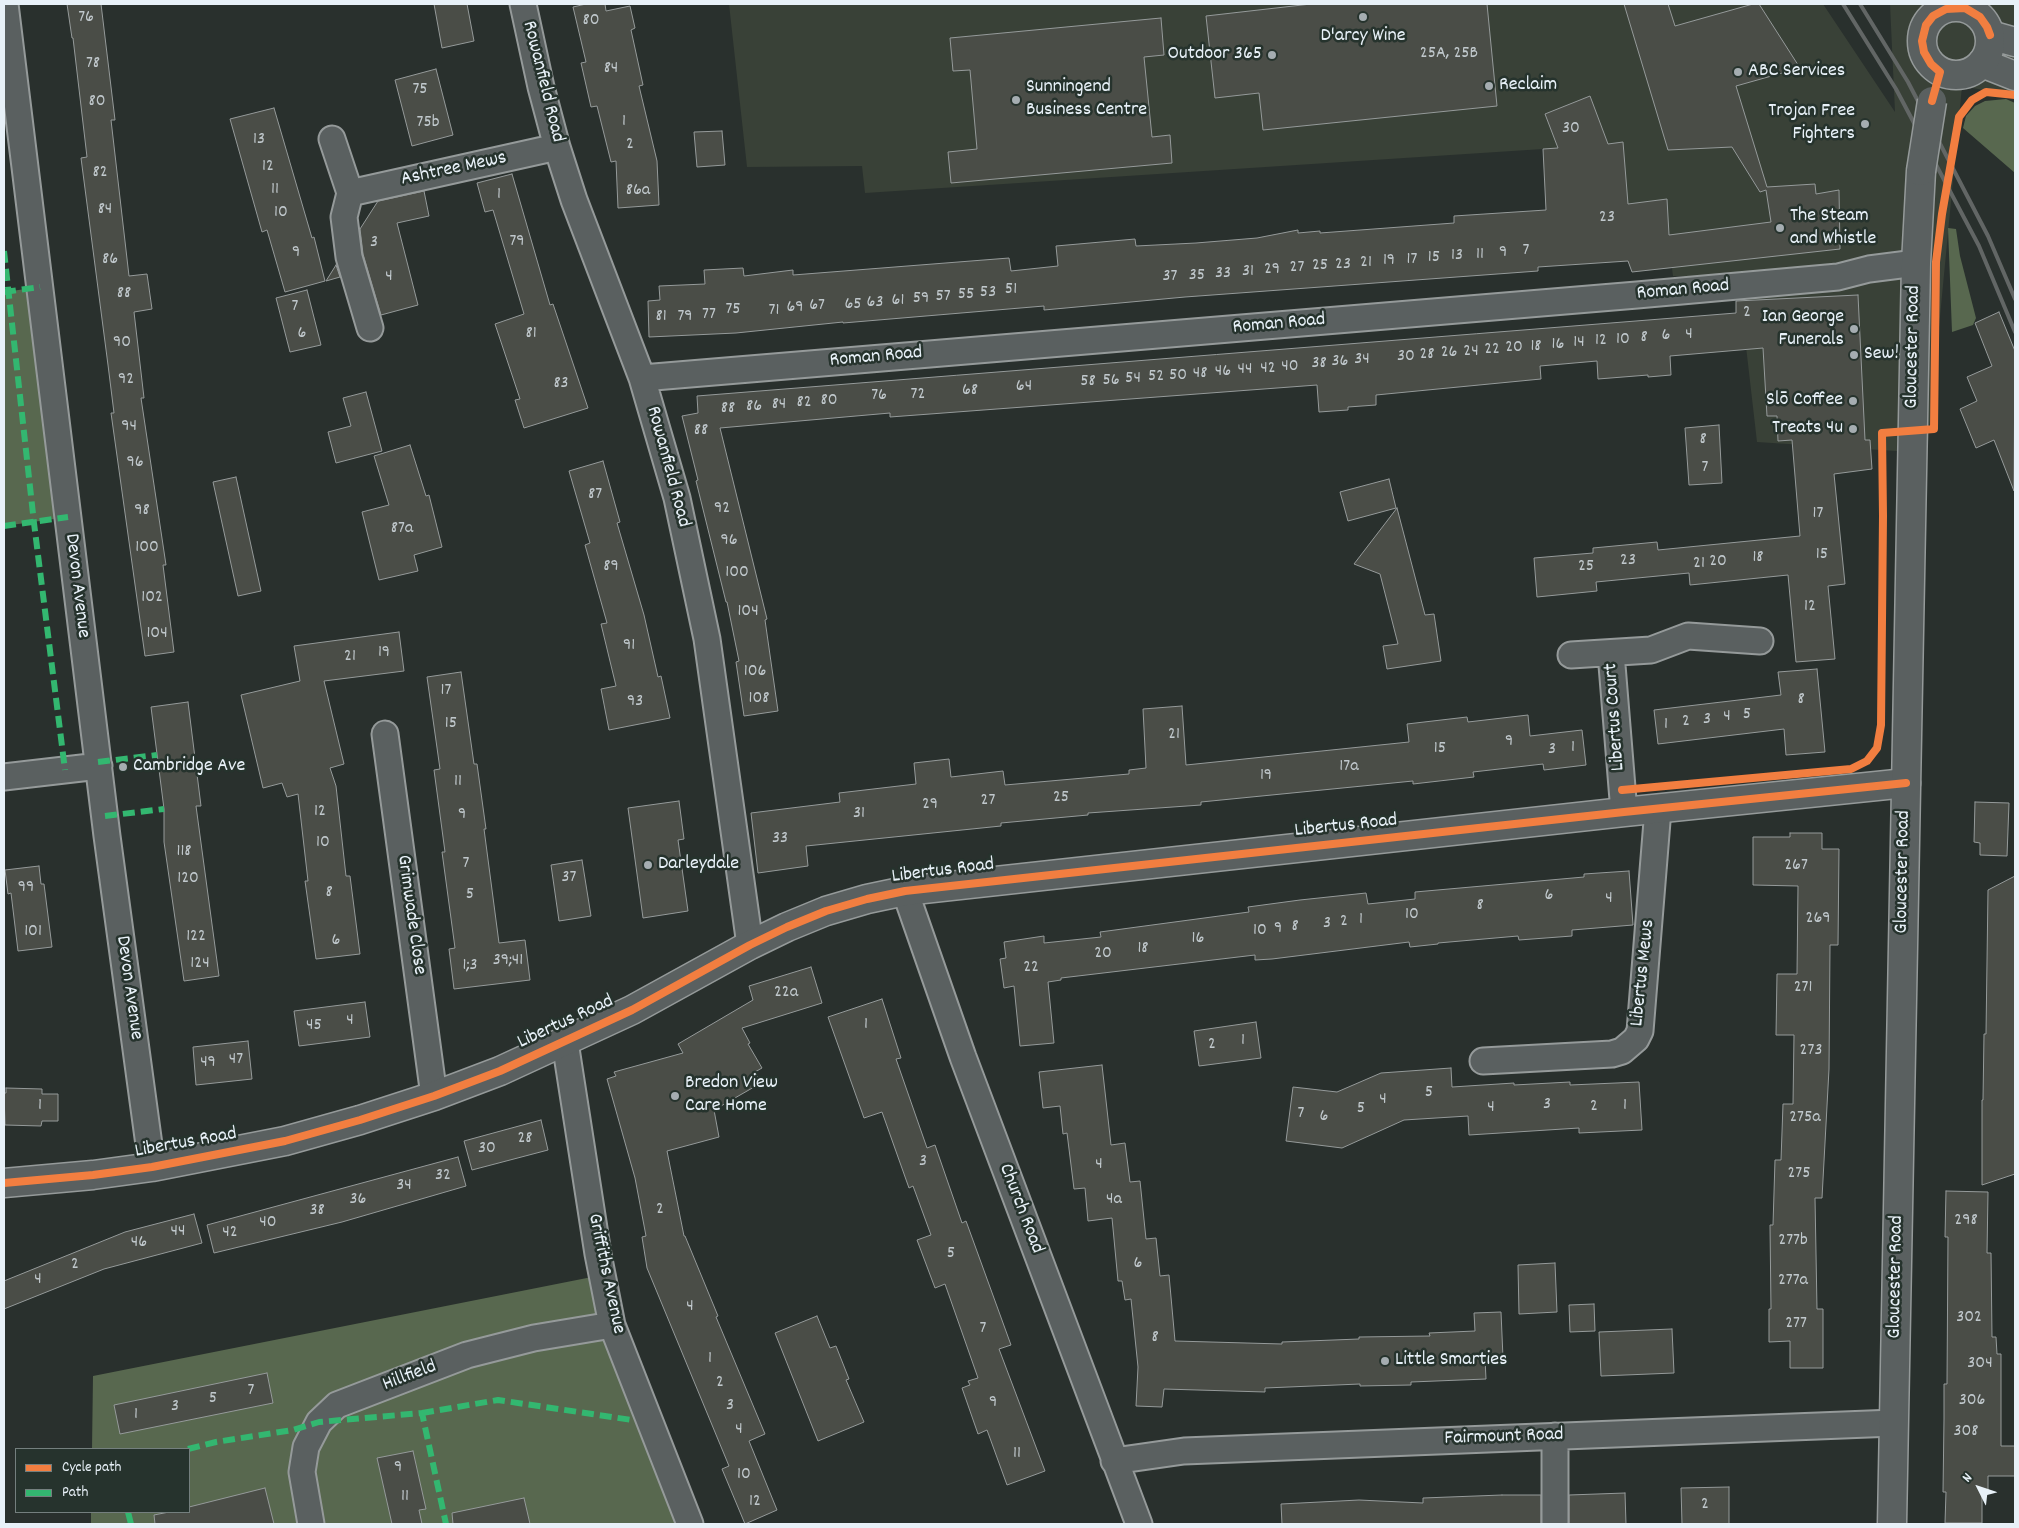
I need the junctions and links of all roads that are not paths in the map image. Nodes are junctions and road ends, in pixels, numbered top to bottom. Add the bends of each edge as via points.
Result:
1 (5, 4) edge
2 (523, 4) edge
3 (1970, 7) edge
4 (1926, 14) edge
5 (2003, 39) edge
6 (1982, 63) junction
7 (1940, 72) junction
8 (2015, 76) edge
9 (332, 140) dead end
10 (557, 147) junction
11 (350, 193) junction
12 (1916, 263) junction
13 (370, 328) dead end
14 (642, 378) junction
15 (1760, 641) dead end
16 (1611, 653) junction
17 (1571, 655) dead end
18 (385, 734) dead end
19 (99, 766) junction
20 (4, 777) edge
21 (1906, 783) junction
22 (1658, 809) junction
23 (1624, 812) junction
24 (905, 891) junction
25 (750, 945) junction
26 (565, 1042) junction
27 (1483, 1061) dead end
28 (434, 1096) junction
29 (152, 1167) junction
30 (4, 1183) edge
31 (612, 1325) junction
32 (1894, 1423) junction
33 (1555, 1436) junction
34 (1114, 1461) junction
35 (311, 1524) edge
36 (690, 1524) edge
37 (1139, 1524) edge
38 (1555, 1524) edge
39 (1892, 1524) edge

1 - 19 street, Devon Avenue
2 - 10 street, Rowanfield Road
3 - 4 street via 1946,9 1933,16
3 - 5 street via 1987,27
4 - 7 street via 1922,41 1924,52
5 - 6 street via 1990,48
6 - 7 street via 1961,75
6 - 8 street
7 - 12 street, Gloucester Road, bridge via 1921,171
9 - 11 street
10 - 11 street, Ashtree Mews
10 - 14 street, Rowanfield Road
11 - 13 street via 344,218 349,257
12 - 14 street, Roman Road via 1838,277 1646,295
12 - 21 street, Gloucester Road
14 - 25 street, Rowanfield Road via 677,498 707,639
15 - 16 street, Libertus Court via 1688,636 1651,650
16 - 17 street, Libertus Court
16 - 23 street, Libertus Court
18 - 28 street, Grimwade Close
19 - 20 street
19 - 29 street, Devon Avenue
21 - 22 street, Libertus Road
21 - 32 street, Gloucester Road
22 - 23 street, Libertus Road
22 - 27 street, Libertus Mews via 1640,1031 1636,1039 1612,1054
23 - 24 street, Libertus Road
24 - 25 street, Libertus Road via 826,911
24 - 34 street, Church Road via 963,1058
25 - 26 street, Libertus Road via 632,1010
26 - 28 street, Libertus Road
26 - 31 street, Griffiths Avenue
28 - 29 street, Libertus Road via 285,1141
29 - 30 street, Libertus Road
31 - 35 street, Hillfield via 534,1338 467,1355 337,1405 319,1422 306,1447 302,1472
31 - 36 street, Griffiths Avenue
32 - 33 street, Fairmount Road
32 - 39 street, Gloucester Road
33 - 34 street, Fairmount Road via 1184,1451
33 - 38 street
34 - 37 street, Church Road

